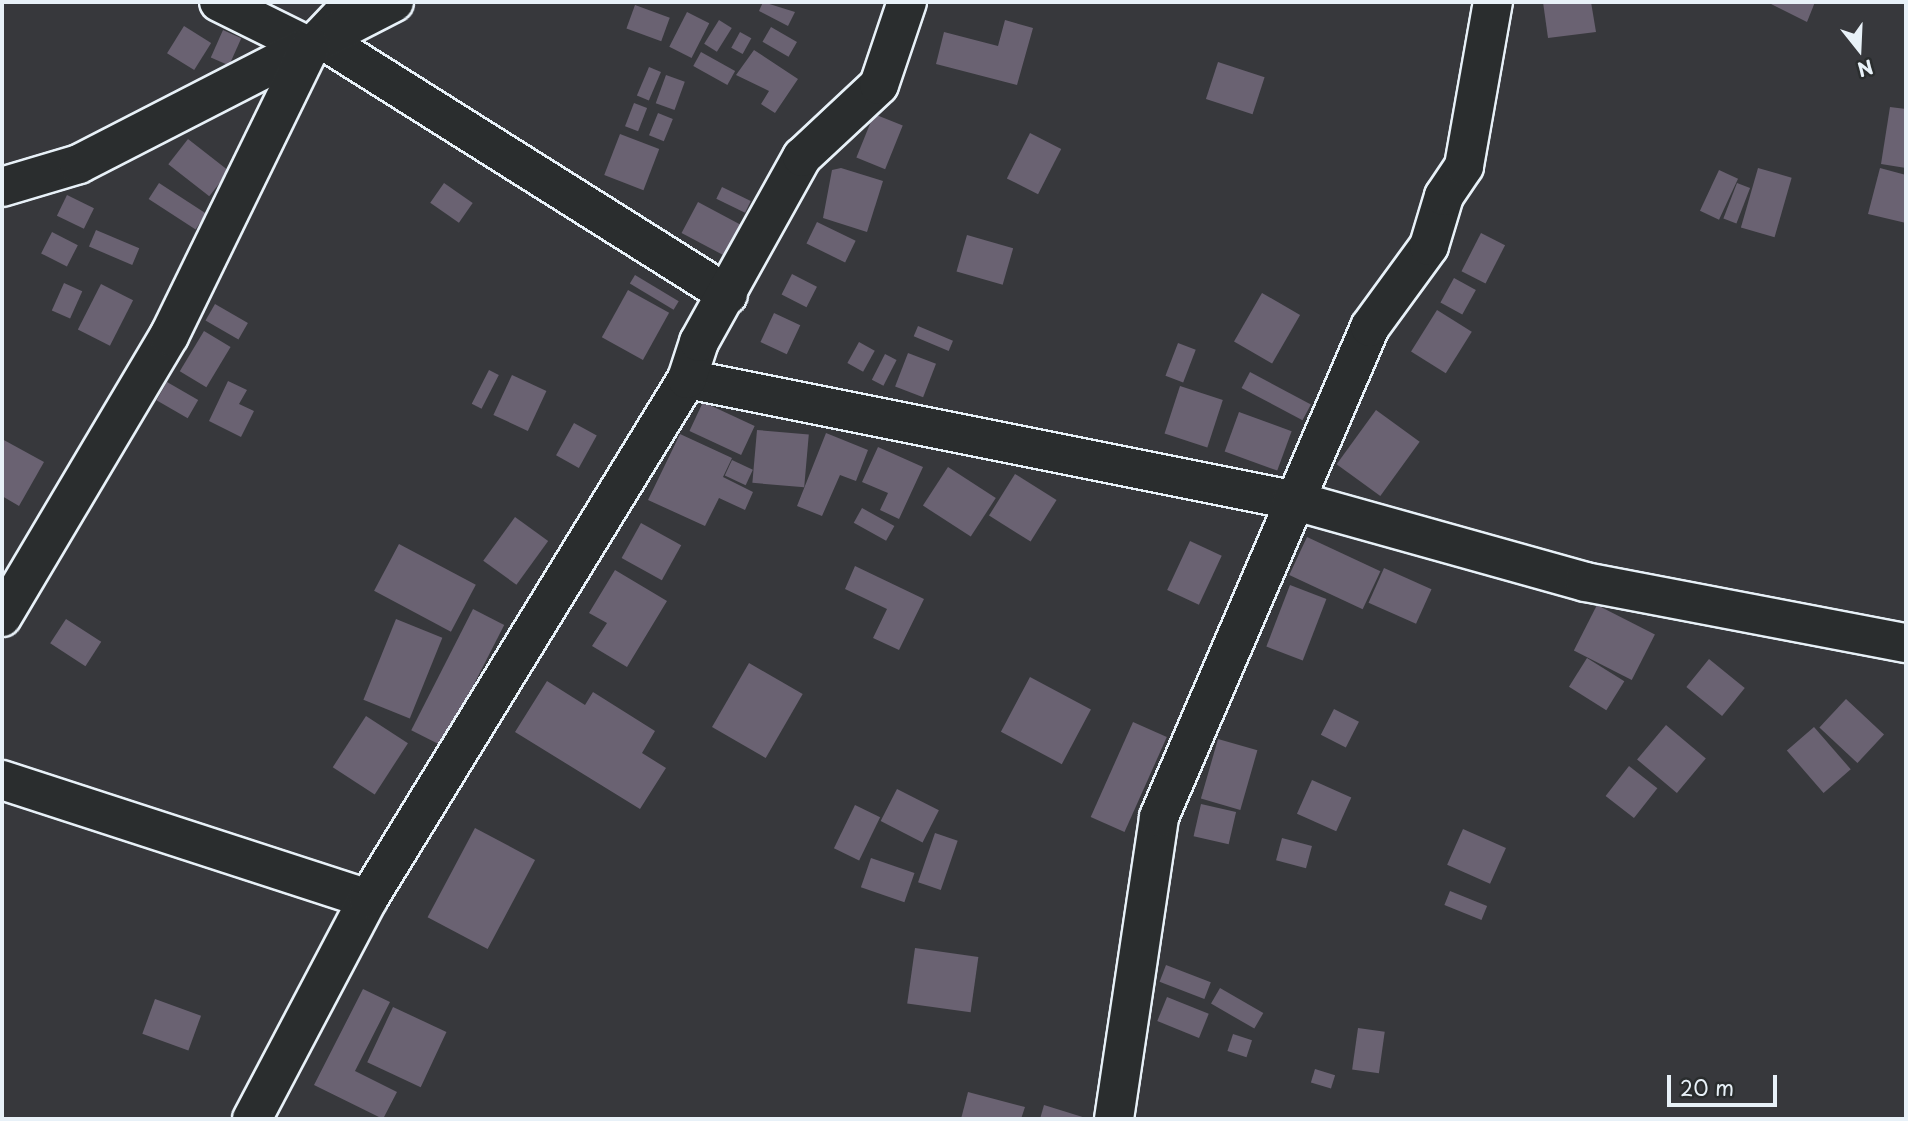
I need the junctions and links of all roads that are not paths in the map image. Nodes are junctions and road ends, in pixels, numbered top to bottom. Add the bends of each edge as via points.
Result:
1 (219, 2) edge
2 (354, 2) edge
3 (394, 2) edge
4 (906, 2) edge
5 (1493, 2) edge
6 (315, 42) junction
7 (2, 187) edge
8 (728, 295) junction
9 (687, 379) junction
10 (1292, 500) junction
11 (2, 617) edge
12 (1906, 643) edge
13 (2, 780) edge
14 (368, 899) junction
15 (252, 1119) edge
16 (1114, 1119) edge

1 - 6 street
2 - 6 street
3 - 6 street
4 - 8 street via 879,85 802,157
5 - 10 street via 1464,166 1444,196 1429,246 1370,327
6 - 7 street via 79,164
6 - 8 street
6 - 11 street via 169,335
8 - 9 street via 698,342
9 - 10 street
9 - 14 street
10 - 12 street via 1585,582
10 - 16 street via 1159,817
13 - 14 street
14 - 15 street

